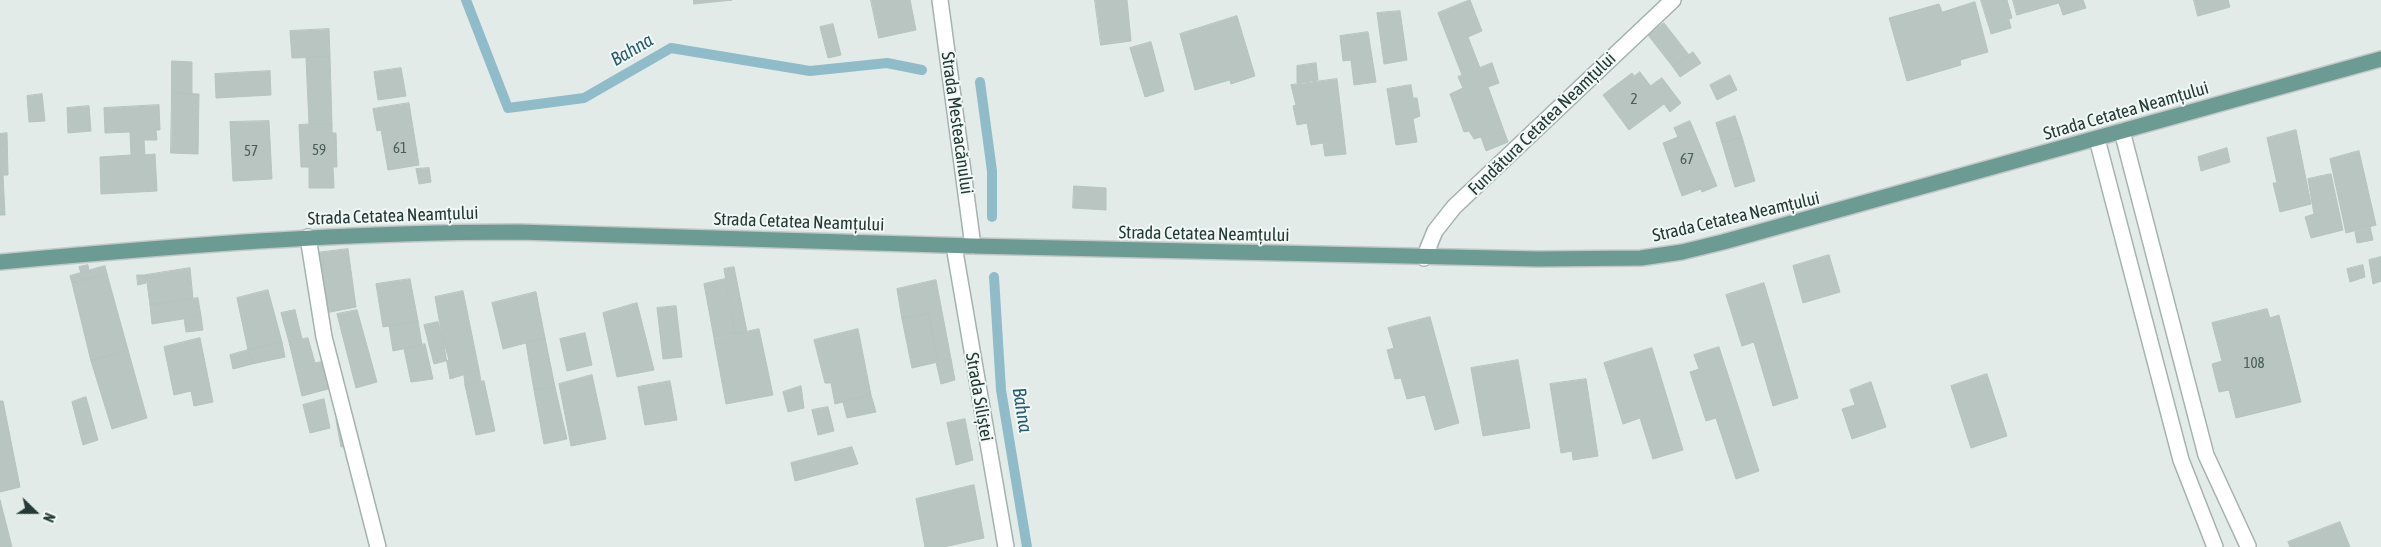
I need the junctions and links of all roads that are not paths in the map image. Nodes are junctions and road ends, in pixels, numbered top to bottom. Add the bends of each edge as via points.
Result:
1 (940, 0) edge
2 (1673, 0) edge
3 (2381, 59) edge
4 (2122, 130) junction
5 (2097, 138) junction
6 (308, 237) junction
7 (954, 246) junction
8 (973, 246) junction
9 (1424, 258) junction
10 (0, 262) edge
11 (2248, 546) dead end
12 (378, 547) edge
13 (1006, 547) edge
14 (2214, 547) edge

1 - 8 street, Strada Mesteacănului
2 - 9 street, Fundătura Cetatea Neamțului via 1454,207 1435,231
3 - 4 main road, Strada Cetatea Neamțului
4 - 5 main road, Strada Cetatea Neamțului
4 - 11 street via 2206,455
5 - 9 main road, Strada Cetatea Neamțului via 1848,209 1682,252 1608,259
5 - 14 street via 2181,460
6 - 7 main road, Strada Cetatea Neamțului via 412,232 519,232
6 - 10 main road, Strada Cetatea Neamțului
6 - 12 street via 324,337
7 - 8 main road, Strada Cetatea Neamțului
7 - 13 street, Strada Siliștei
8 - 9 main road, Strada Cetatea Neamțului

